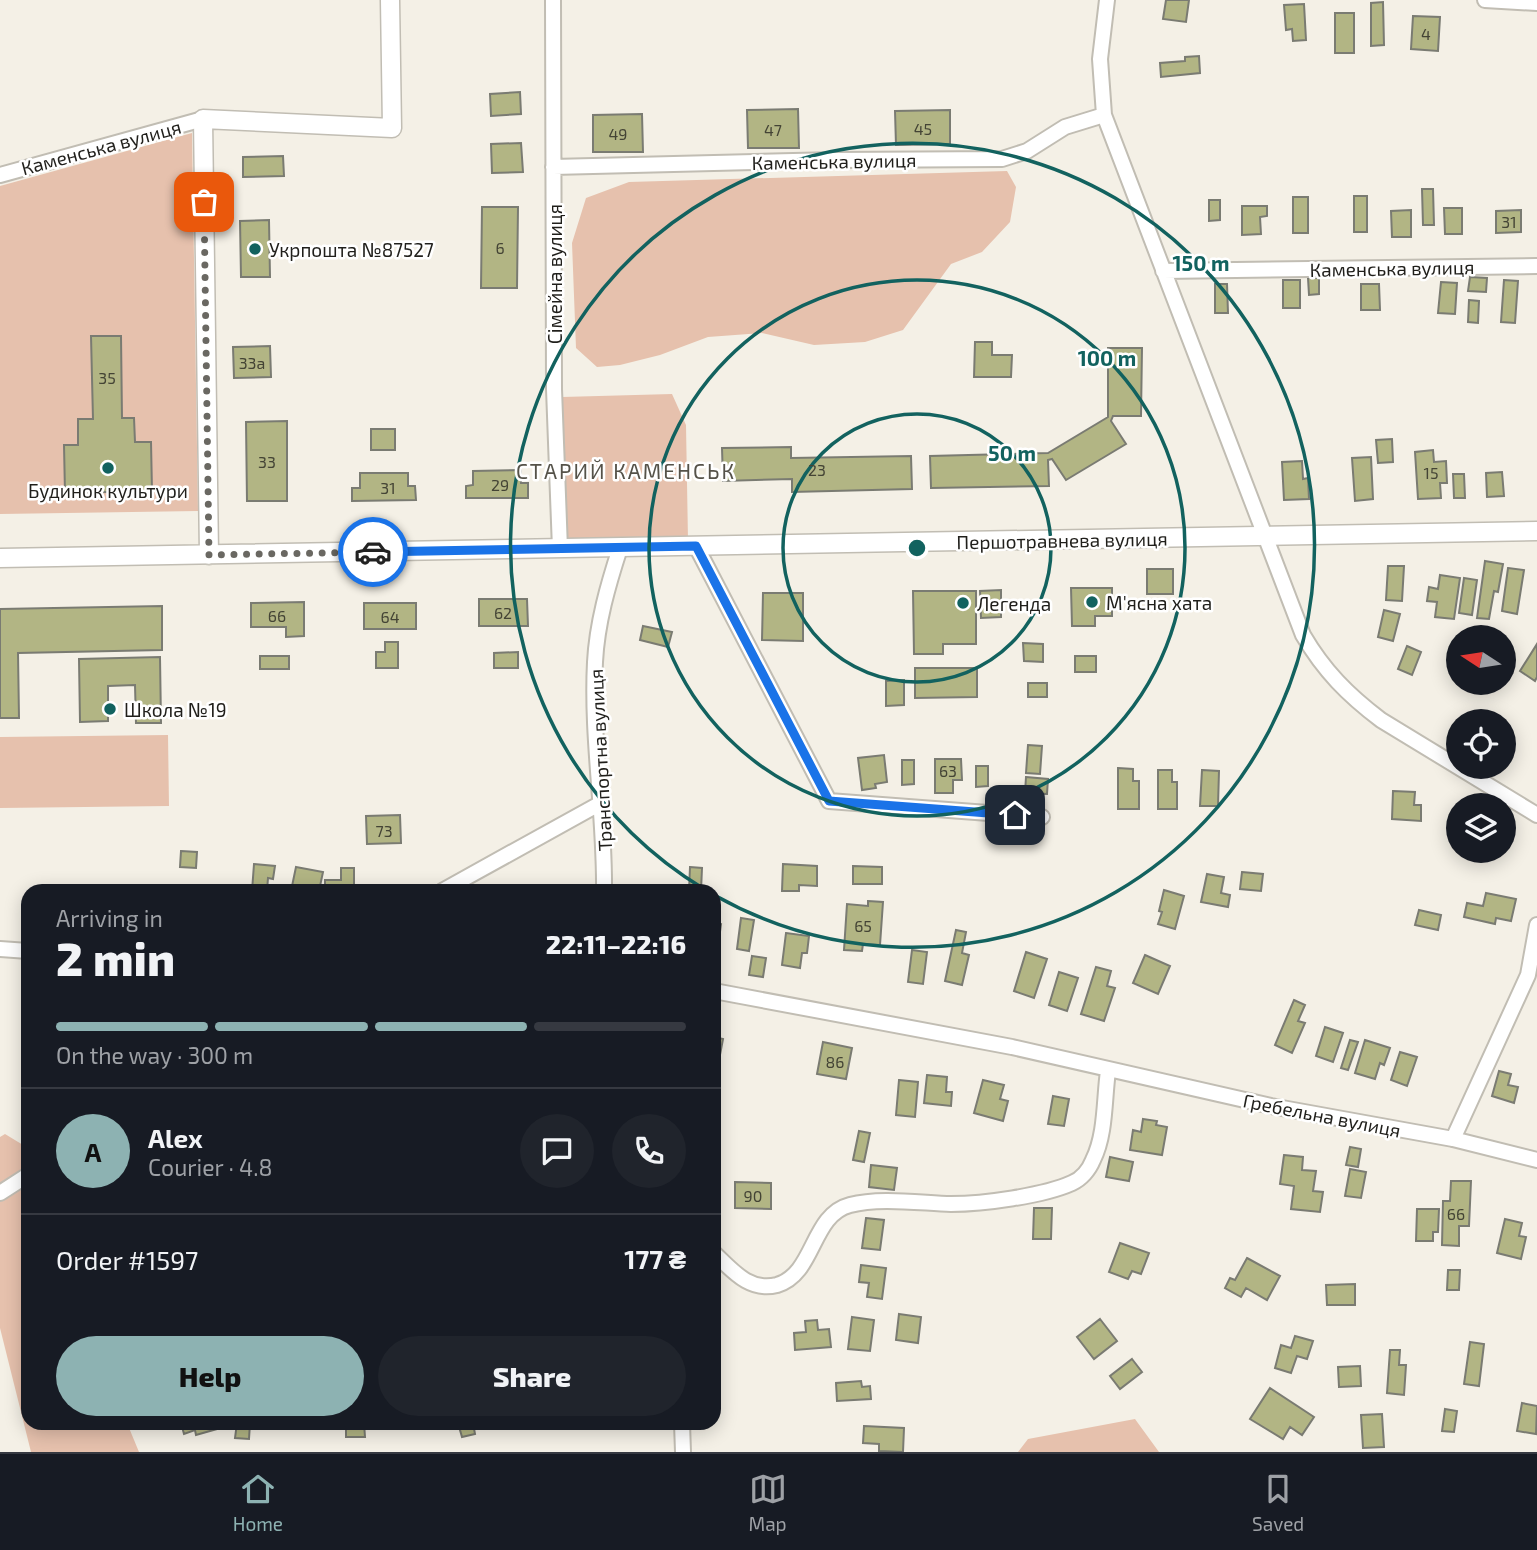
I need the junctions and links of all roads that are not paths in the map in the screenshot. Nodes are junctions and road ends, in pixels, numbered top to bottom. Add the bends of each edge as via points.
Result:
1 (390, 0) edge
2 (553, 0) edge
3 (1107, 0) edge
4 (1485, 0) edge
5 (1537, 3) edge
6 (1104, 115) junction
7 (203, 119) junction
8 (554, 167) junction
9 (0, 175) edge
10 (1537, 266) edge
11 (1163, 271) junction
12 (1537, 531) edge
13 (1265, 536) junction
14 (696, 546) junction
15 (620, 548) junction
16 (560, 549) junction
17 (209, 555) junction
18 (0, 558) edge
19 (601, 803) junction
20 (1537, 816) edge
21 (1042, 817) dead end
22 (455, 884) edge
23 (604, 884) edge
24 (1537, 925) edge
25 (0, 949) edge
26 (21, 950) edge
27 (1532, 976) edge
28 (721, 992) edge
29 (1108, 1071) junction
30 (1453, 1139) junction
31 (1537, 1160) edge
32 (21, 1180) edge
33 (0, 1193) edge
34 (721, 1260) edge
35 (682, 1430) edge
36 (683, 1452) edge

1 - 7 street, Каменська вулиця via 392,128
2 - 8 street, Сімейна вулиця
3 - 6 street via 1100,59
4 - 5 street
6 - 8 street, Каменська вулиця via 1065,127 1027,151 1002,159
6 - 11 street
7 - 9 street, Каменська вулиця
7 - 17 street, Каменська вулиця
8 - 16 street, Сімейна вулиця
10 - 11 street, Каменська вулиця
11 - 13 street
12 - 13 street, Першотравнева вулиця
13 - 14 street, Першотравнева вулиця
13 - 20 street via 1303,635 1336,682 1381,720
14 - 15 street, Першотравнева вулиця
14 - 21 street via 829,801
15 - 16 street, Першотравнева вулиця
15 - 19 street, Транспортна вулиця via 600,622 595,661
16 - 17 street, Першотравнева вулиця
17 - 18 street, Першотравнева вулиця
19 - 22 street
19 - 23 street, Транспортна вулиця
24 - 27 street
25 - 26 street
27 - 30 street
28 - 29 street, Гребельна вулиця via 1012,1047
29 - 30 street, Гребельна вулиця
29 - 34 street via 1094,1158 1074,1182 1000,1200 846,1205 828,1218 801,1267 786,1282 771,1286 753,1285
30 - 31 street, Гребельна вулиця
32 - 33 street
35 - 36 street

